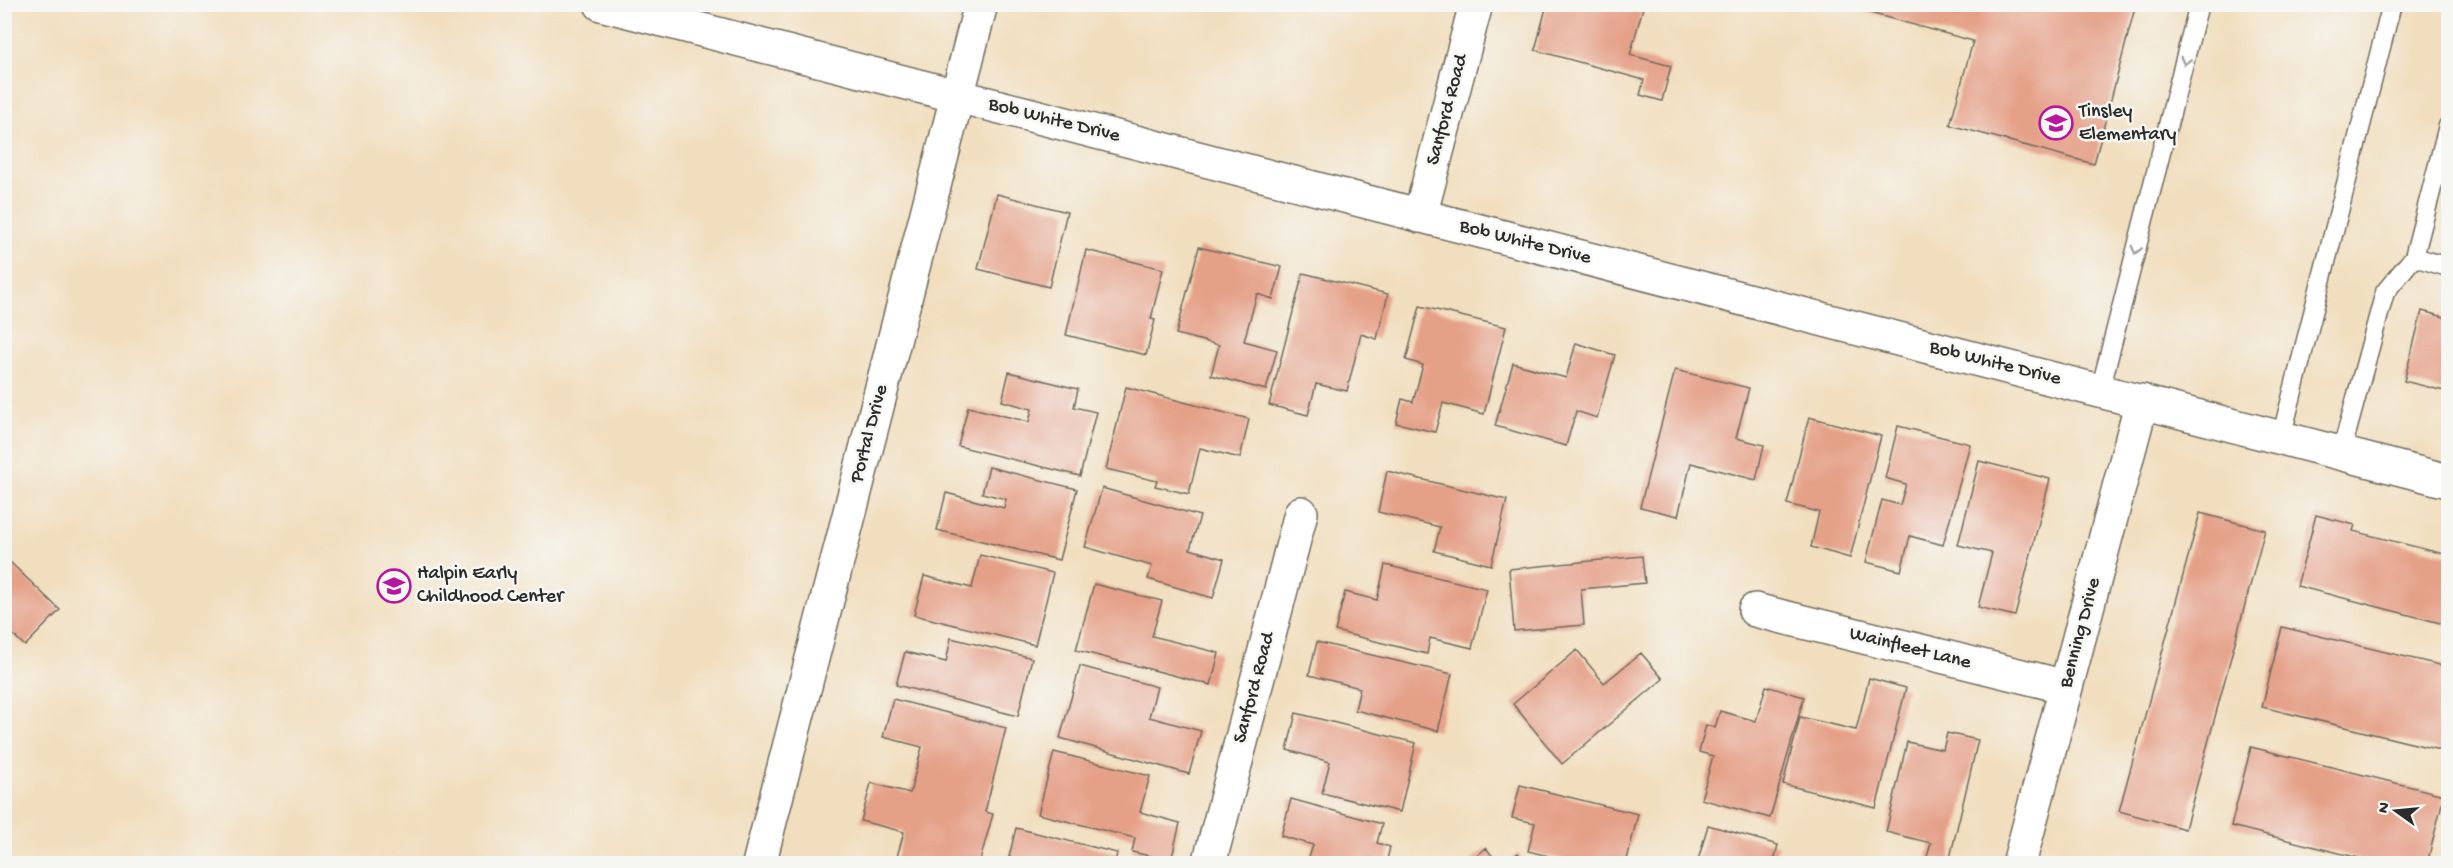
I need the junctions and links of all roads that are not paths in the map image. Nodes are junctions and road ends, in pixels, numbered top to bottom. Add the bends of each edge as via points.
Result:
1 (601, 4) edge
2 (981, 4) edge
3 (1476, 4) edge
4 (2199, 4) edge
5 (2391, 4) edge
6 (958, 96) junction
7 (2448, 126) edge
8 (1420, 216) junction
9 (2414, 257) junction
10 (2448, 267) edge
11 (2100, 391) junction
12 (2142, 401) junction
13 (2281, 438) junction
14 (2342, 453) junction
15 (2448, 481) edge
16 (1300, 513) dead end
17 (1755, 610) dead end
18 (2066, 687) junction
19 (759, 864) edge
20 (1209, 864) edge
21 (2019, 864) edge

1 - 6 street, Bob White Drive
2 - 6 street, Portal Drive
3 - 8 street, Sanford Road
4 -> 11 lane
5 - 13 lane
6 - 8 street, Bob White Drive
6 - 19 street, Portal Drive
7 - 9 lane
8 - 11 street, Bob White Drive
9 - 10 lane
9 - 14 lane via 2385,292
11 - 12 street, Bob White Drive
12 - 13 street, Bob White Drive
12 - 18 street, Benning Drive
13 - 14 street, Bob White Drive
14 - 15 street, Bob White Drive
16 - 20 street, Sanford Road
17 - 18 street, Wainfleet Lane
18 - 21 street, Benning Drive

